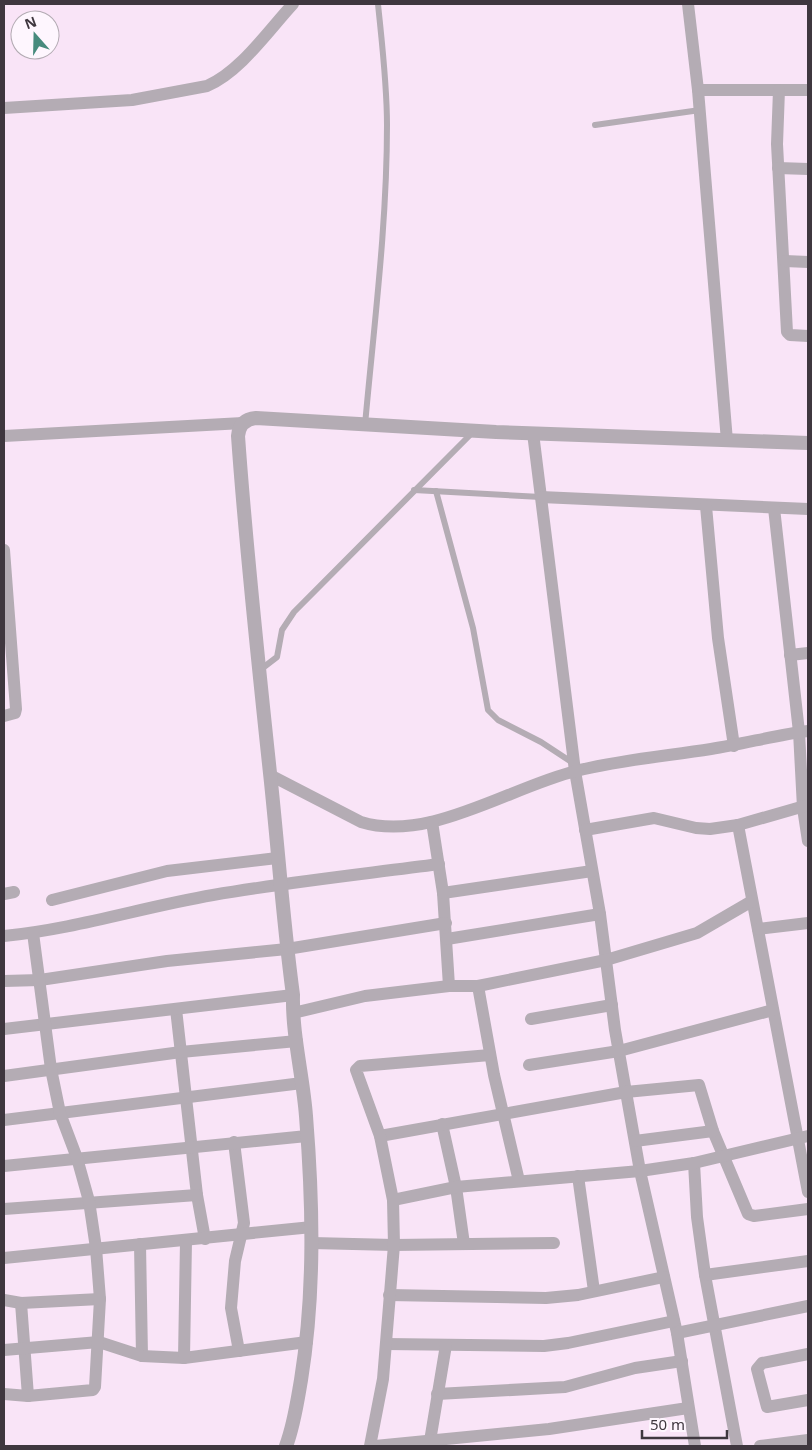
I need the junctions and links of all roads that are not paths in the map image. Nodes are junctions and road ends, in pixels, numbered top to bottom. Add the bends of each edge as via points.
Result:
1 (293, 4) edge
2 (378, 4) edge
3 (688, 4) edge
4 (698, 90) junction
5 (779, 90) junction
6 (808, 90) edge
7 (4, 108) edge
8 (700, 110) junction
9 (595, 125) dead end
10 (778, 168) junction
11 (808, 169) edge
12 (785, 261) junction
13 (808, 262) edge
14 (808, 336) edge
15 (243, 423) junction
16 (365, 424) junction
17 (474, 431) junction
18 (533, 433) junction
19 (4, 436) edge
20 (726, 441) junction
21 (808, 443) edge
22 (414, 490) junction
23 (436, 491) junction
24 (541, 497) junction
25 (706, 506) junction
26 (774, 508) junction
27 (808, 509) edge
28 (4, 550) edge
29 (808, 653) edge
30 (790, 655) junction
31 (259, 671) junction
32 (4, 716) edge
33 (804, 732) edge
34 (734, 746) junction
35 (575, 767) junction
36 (270, 775) junction
37 (806, 806) edge
38 (432, 822) junction
39 (738, 825) junction
40 (585, 830) junction
41 (808, 841) edge
42 (277, 858) junction
43 (439, 864) junction
44 (592, 871) junction
45 (280, 885) junction
46 (443, 893) junction
47 (52, 900) dead end
48 (752, 901) junction
49 (600, 914) junction
50 (446, 923) junction
51 (808, 923) edge
52 (758, 929) junction
53 (33, 933) junction
54 (4, 936) edge
55 (447, 939) junction
56 (287, 949) junction
57 (606, 960) junction
58 (40, 980) junction
59 (4, 981) edge
60 (449, 986) junction
61 (478, 986) junction
62 (294, 995) junction
63 (612, 1005) junction
64 (176, 1009) junction
65 (773, 1010) junction
66 (293, 1013) junction
67 (531, 1019) dead end
68 (46, 1023) junction
69 (4, 1029) edge
70 (297, 1040) junction
71 (619, 1051) junction
72 (181, 1052) junction
73 (490, 1055) junction
74 (529, 1066) dead end
75 (51, 1069) junction
76 (4, 1076) edge
77 (302, 1083) junction
78 (626, 1092) junction
79 (187, 1098) junction
80 (60, 1113) junction
81 (503, 1113) junction
82 (4, 1120) edge
83 (442, 1124) junction
84 (713, 1131) junction
85 (307, 1136) junction
86 (380, 1136) junction
87 (804, 1137) edge
88 (635, 1141) junction
89 (234, 1142) junction
90 (192, 1146) junction
91 (723, 1157) junction
92 (77, 1158) junction
93 (694, 1163) junction
94 (4, 1166) edge
95 (640, 1171) junction
96 (578, 1176) junction
97 (519, 1181) junction
98 (456, 1187) junction
99 (808, 1192) edge
100 (197, 1194) junction
101 (393, 1200) junction
102 (89, 1201) junction
103 (4, 1209) edge
104 (808, 1209) edge
105 (312, 1227) junction
106 (243, 1234) junction
107 (205, 1239) junction
108 (186, 1241) junction
109 (312, 1243) junction
110 (554, 1243) dead end
111 (140, 1244) junction
112 (464, 1244) junction
113 (394, 1245) junction
114 (96, 1248) junction
115 (4, 1258) edge
116 (808, 1260) edge
117 (705, 1275) junction
118 (664, 1277) junction
119 (594, 1291) junction
120 (389, 1296) junction
121 (100, 1299) junction
122 (4, 1300) edge
123 (21, 1303) junction
124 (808, 1306) edge
125 (716, 1326) junction
126 (676, 1327) junction
127 (99, 1342) junction
128 (307, 1342) junction
129 (386, 1344) junction
130 (446, 1346) junction
131 (25, 1348) junction
132 (4, 1350) edge
133 (238, 1351) junction
134 (808, 1354) edge
135 (142, 1356) junction
136 (184, 1358) junction
137 (682, 1361) junction
138 (4, 1394) edge
139 (438, 1394) junction
140 (28, 1396) junction
141 (808, 1400) edge
142 (688, 1408) junction
143 (808, 1440) edge
144 (430, 1442) junction
145 (286, 1446) edge
146 (370, 1446) edge
147 (374, 1446) edge
148 (695, 1446) edge
149 (737, 1446) edge
150 (766, 1446) edge

1 - 7 street via 234,69 207,86 139,99
2 - 16 lane via 385,70 384,223
3 - 4 street
4 - 5 street
4 - 8 street
5 - 6 street
5 - 10 street
8 - 9 lane
8 - 20 street
10 - 11 street
10 - 12 street
12 - 13 street
12 - 14 street via 788,333
15 - 16 street via 256,418
15 - 19 street
15 - 31 street via 238,436
16 - 17 street
17 - 18 street
17 - 22 lane
18 - 20 street
18 - 24 street
20 - 21 street
22 - 23 lane
22 - 31 lane via 294,612 282,630 277,656
23 - 24 lane
23 - 35 lane via 473,628 488,710 498,720 541,742
24 - 25 street
24 - 35 street
25 - 26 street
25 - 34 street via 718,638
26 - 27 street
26 - 30 street
28 - 32 street via 16,709 16,713
29 - 30 street
30 - 33 street
31 - 36 street
33 - 34 street
33 - 37 street
34 - 35 street
35 - 38 street
35 - 40 street
36 - 38 street via 345,815 376,826 401,827
36 - 42 street
37 - 39 street
37 - 41 street
38 - 43 street
39 - 40 street via 703,830 654,818
39 - 48 street
40 - 44 street
42 - 45 street
42 - 47 street via 167,871
43 - 45 street
43 - 46 street
44 - 46 street
44 - 49 street
45 - 53 street via 212,895
45 - 56 street
46 - 50 street
48 - 52 street
48 - 57 street via 697,933
49 - 55 street
49 - 57 street
50 - 55 street
50 - 56 street
51 - 52 street
52 - 65 street
53 - 54 street
53 - 58 street
55 - 60 street
56 - 58 street via 167,961
56 - 62 street
57 - 61 street
57 - 63 street
58 - 59 street
58 - 68 street
60 - 61 street
60 - 66 street via 365,996
61 - 73 street
62 - 64 street
62 - 66 street
63 - 67 street
63 - 71 street
64 - 68 street
64 - 72 street
65 - 71 street
65 - 87 street
66 - 70 street
68 - 69 street
68 - 75 street
70 - 72 street
70 - 77 street
71 - 74 street
71 - 78 street
72 - 75 street
72 - 79 street
73 - 81 street
73 - 86 street via 358,1067 357,1076
75 - 76 street
75 - 80 street
77 - 79 street
77 - 85 street
78 - 81 street
78 - 84 street via 699,1085
78 - 88 street
79 - 80 street
79 - 90 street
80 - 82 street
80 - 92 street
81 - 83 street
81 - 97 street
83 - 86 street
83 - 98 street
84 - 88 street
84 - 91 street
85 - 89 street
85 - 105 street
86 - 101 street
87 - 91 street
87 - 99 street
88 - 95 street
89 - 90 street
89 - 106 street
90 - 92 street
90 - 100 street
91 - 93 street
91 - 104 street via 750,1215
92 - 94 street
92 - 102 street
93 - 95 street
93 - 117 street
95 - 96 street
95 - 118 street
96 - 97 street
96 - 119 street
97 - 98 street
98 - 101 street
98 - 112 street
100 - 102 street
100 - 107 street
101 - 113 street
102 - 103 street
102 - 114 street
105 - 106 street
105 - 109 street
106 - 107 street
106 - 133 street via 235,1261 231,1308
107 - 108 street
108 - 111 street
108 - 136 street
109 - 113 street
109 - 128 street
110 - 112 street
111 - 114 street
111 - 135 street
112 - 113 street
113 - 120 street
114 - 115 street
114 - 121 street
116 - 117 street
117 - 125 street
118 - 119 street
118 - 126 street
119 - 120 street via 517,1299
120 - 129 street
121 - 123 street
121 - 127 street
122 - 123 street
123 - 131 street
124 - 125 street
125 - 126 street
125 - 149 street
126 - 130 street via 521,1347
126 - 137 street
127 - 131 street
127 - 135 street
127 - 140 street via 94,1389
128 - 133 street
128 - 145 street via 292,1430
129 - 130 street
129 - 146 street via 384,1379
130 - 139 street
131 - 132 street
131 - 140 street
133 - 136 street
134 - 141 street via 762,1363 757,1369 767,1407
135 - 136 street
137 - 139 street via 635,1368 565,1387
137 - 142 street
138 - 140 street
139 - 144 street
142 - 144 street via 557,1428
142 - 148 street
143 - 150 street
144 - 147 street

